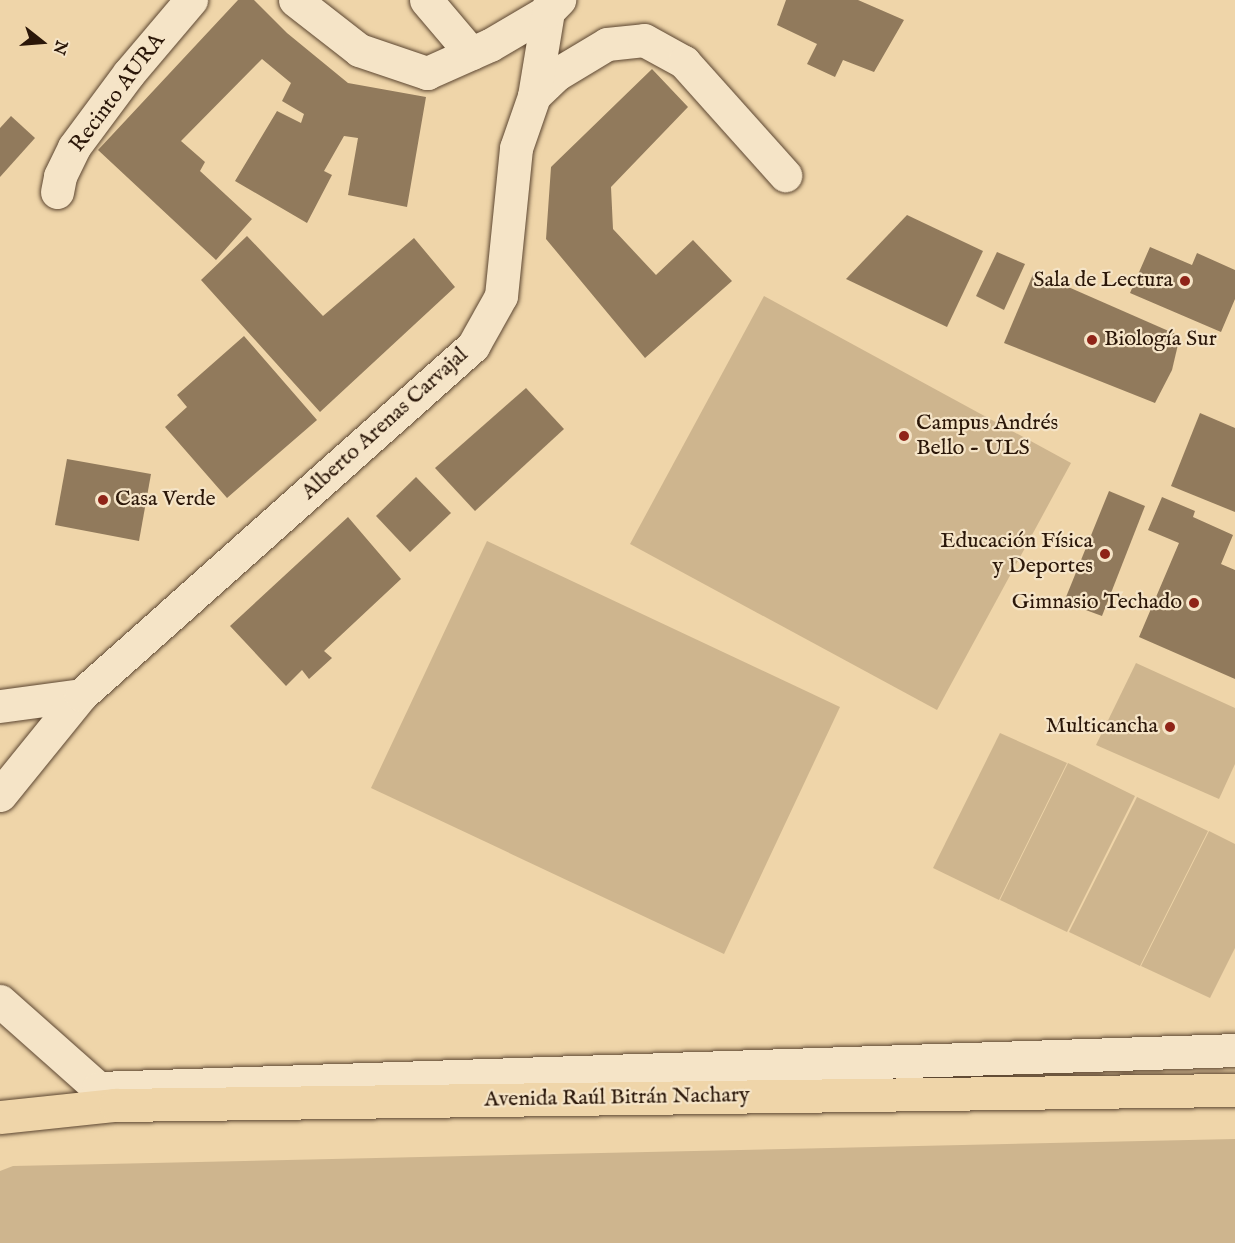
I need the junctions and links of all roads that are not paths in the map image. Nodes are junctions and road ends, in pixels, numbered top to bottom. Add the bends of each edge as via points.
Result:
1 (191, 0) edge
2 (295, 0) edge
3 (426, 0) edge
4 (552, 4) edge
5 (471, 53) junction
6 (534, 96) junction
7 (785, 175) dead end
8 (57, 192) dead end
9 (81, 695) junction
10 (0, 706) edge
11 (0, 795) edge
12 (0, 1001) edge
13 (1235, 1050) edge
14 (1235, 1090) edge
15 (0, 1117) edge

1 - 8 lane, Recinto AURA via 129,73 74,147
2 - 5 lane via 359,50 427,73
3 - 5 lane
4 - 5 lane
4 - 6 lane, Alberto Arenas Carvajal
6 - 7 lane via 558,74 607,44 644,40 684,62
6 - 9 lane, Alberto Arenas Carvajal via 516,148 501,296 473,346
9 - 10 lane
9 - 11 lane, Alberto Arenas Carvajal
12 - 13 lane via 98,1088
14 - 15 main road, Avenida Raúl Bitrán Nachary via 115,1105

